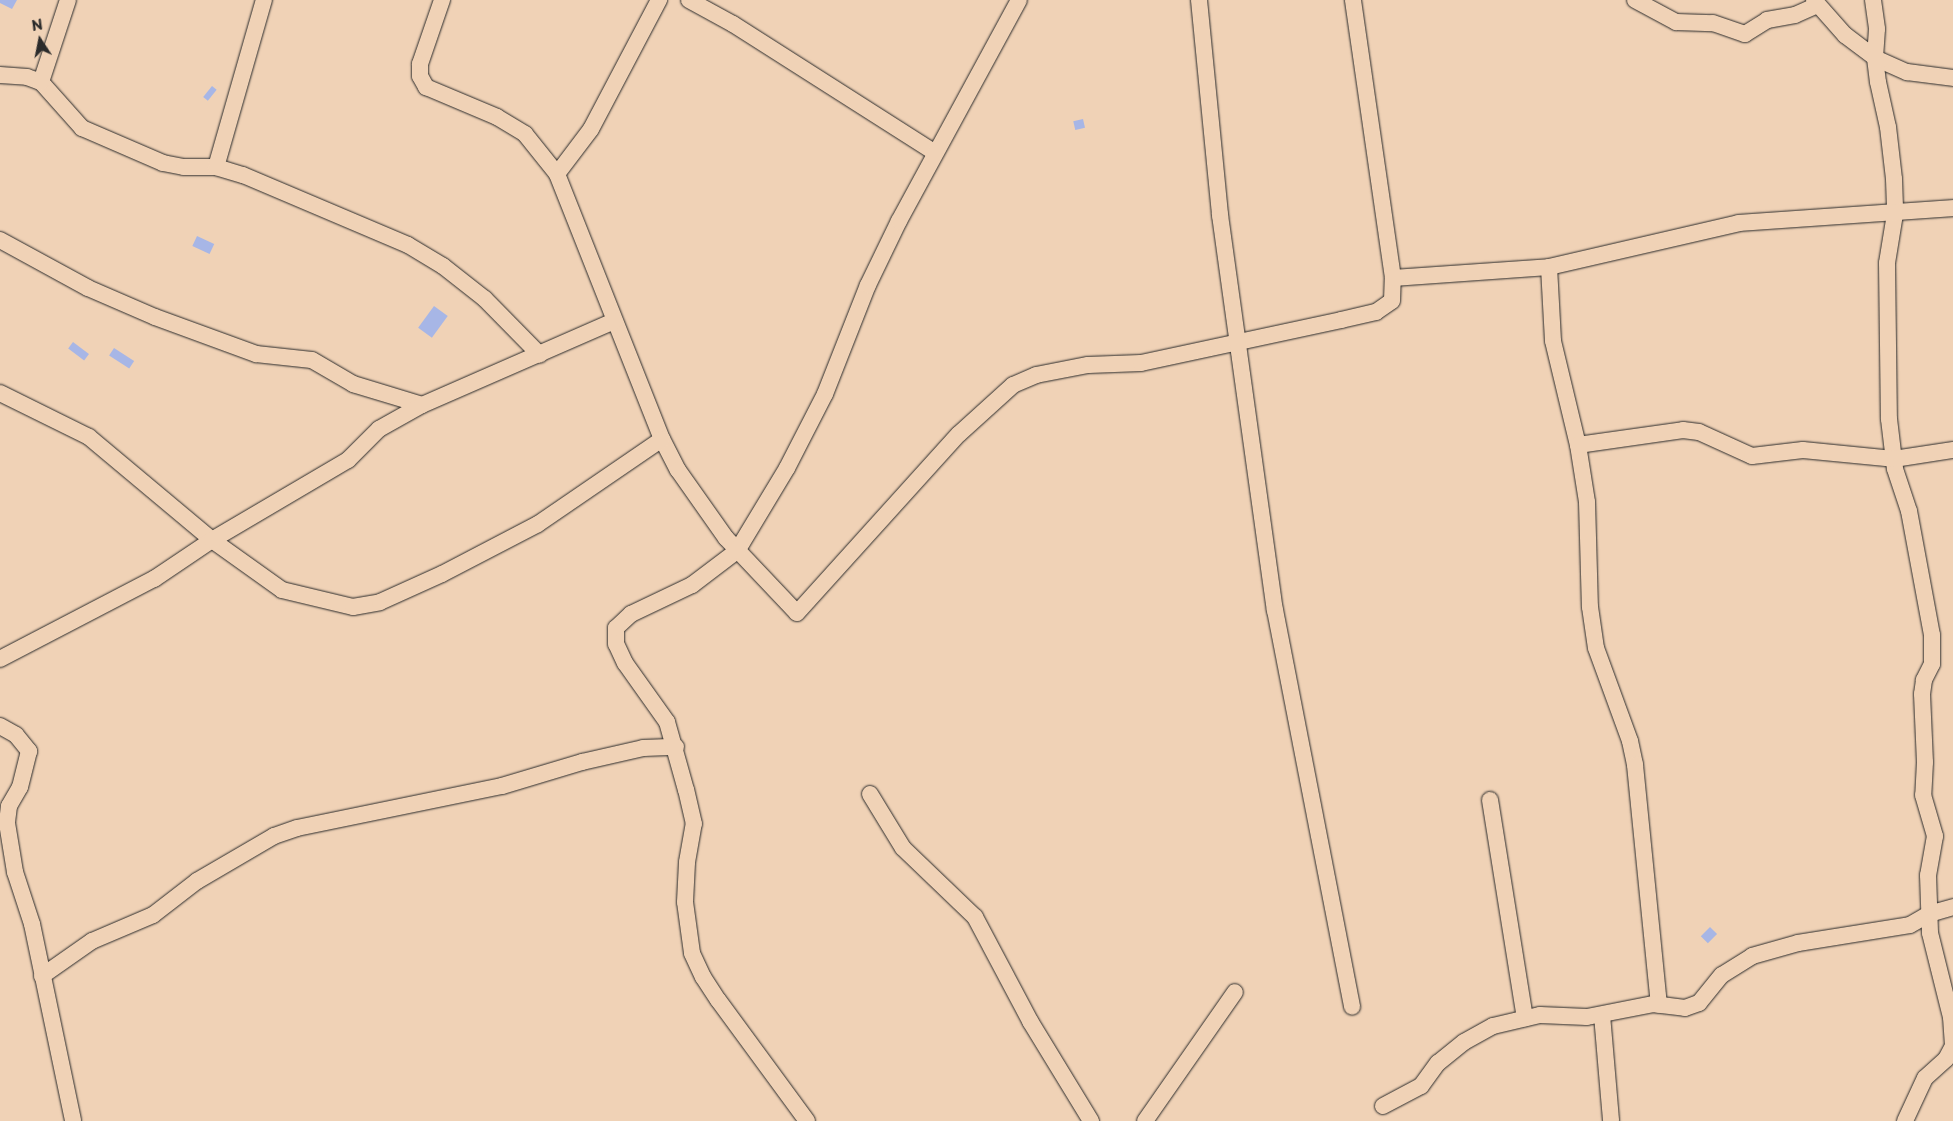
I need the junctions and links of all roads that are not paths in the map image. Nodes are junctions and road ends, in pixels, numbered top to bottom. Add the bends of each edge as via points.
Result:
1 (68, 0) edge
2 (264, 0) edge
3 (442, 0) edge
4 (659, 0) edge
5 (689, 0) edge
6 (1198, 0) edge
7 (1353, 0) edge
8 (1635, 0) edge
9 (1873, 0) edge
10 (1017, 1) edge
11 (1816, 2) edge
12 (1875, 58) junction
13 (0, 75) edge
14 (1953, 78) edge
15 (41, 82) junction
16 (934, 152) junction
17 (216, 167) junction
18 (557, 174) junction
19 (1953, 208) edge
20 (1895, 214) junction
21 (0, 240) edge
22 (1549, 267) junction
23 (1393, 278) junction
24 (614, 322) junction
25 (1237, 342) junction
26 (540, 355) junction
27 (0, 392) edge
28 (422, 405) junction
29 (662, 439) junction
30 (1578, 445) junction
31 (1953, 450) edge
32 (1894, 459) junction
33 (212, 540) junction
34 (737, 552) junction
35 (0, 659) edge
36 (0, 726) edge
37 (676, 747) junction
38 (870, 794) dead end
39 (1490, 800) dead end
40 (1953, 907) edge
41 (1929, 914) junction
42 (42, 976) junction
43 (1235, 992) dead end
44 (1659, 1005) junction
45 (1352, 1007) dead end
46 (1602, 1015) junction
47 (1525, 1018) junction
48 (1953, 1044) edge
49 (1383, 1106) dead end
50 (73, 1121) edge
51 (807, 1121) edge
52 (1091, 1121) edge
53 (1144, 1121) edge
54 (1611, 1121) edge
55 (1905, 1121) edge

1 - 15 street
2 - 17 street
3 - 18 street via 420,64 420,76 426,87 497,117 525,134
4 - 18 street via 591,129
5 - 16 street via 733,24
6 - 25 street
7 - 23 street
8 - 11 street via 1676,22 1713,23 1745,34 1767,20 1795,15
9 - 12 street via 1877,28
10 - 16 street
11 - 12 street via 1845,35
12 - 14 street via 1907,72
12 - 20 street via 1888,127
13 - 15 street via 27,77
15 - 17 street via 72,119 96,135 127,145 164,163
16 - 34 street via 868,285 825,394 788,468
17 - 26 street via 272,184 408,245 444,266 485,299
18 - 24 street
19 - 20 street
20 - 22 street via 1739,223
20 - 32 street via 1887,263 1888,409
21 - 28 street via 88,288 155,318 256,354 312,360 353,384
22 - 23 street
22 - 30 street via 1553,341
23 - 25 street via 1392,301 1376,312
24 - 26 street
24 - 29 street
25 - 34 street via 1141,363 1088,366 1036,375 1013,385 959,434 797,613
25 - 45 street via 1275,610
26 - 28 street
27 - 33 street via 90,437
28 - 33 street via 379,429 335,468
29 - 33 street via 538,524 442,574 369,605 344,606 282,590
29 - 34 street via 702,506
30 - 32 street via 1683,430 1699,432 1752,456 1803,450
30 - 44 street via 1587,502 1590,607 1596,648 1624,722 1635,765
31 - 32 street
32 - 41 street via 1909,511 1934,652 1924,680 1922,720 1925,755 1923,795 1934,836 1928,875
33 - 35 street via 154,579
34 - 37 street via 692,585 631,614 616,628 616,644 625,663 667,722
36 - 42 street via 16,735 29,751 30,759 20,787 9,806 8,823 15,872 32,924
37 - 42 street via 643,748 502,786 332,820 274,836 197,881 153,915 92,941
37 - 51 street via 694,824 687,862 685,902 692,953 713,992
38 - 52 street via 903,848 975,917 1030,1021
39 - 47 street
40 - 41 street
41 - 44 street via 1910,925 1774,949 1736,966 1707,990 1699,1003 1685,1008
41 - 48 street
42 - 50 street
43 - 53 street
44 - 46 street via 1628,1007
46 - 47 street
46 - 54 street
47 - 49 street via 1494,1026 1464,1042 1438,1063 1421,1086
48 - 55 street via 1946,1059 1925,1078

